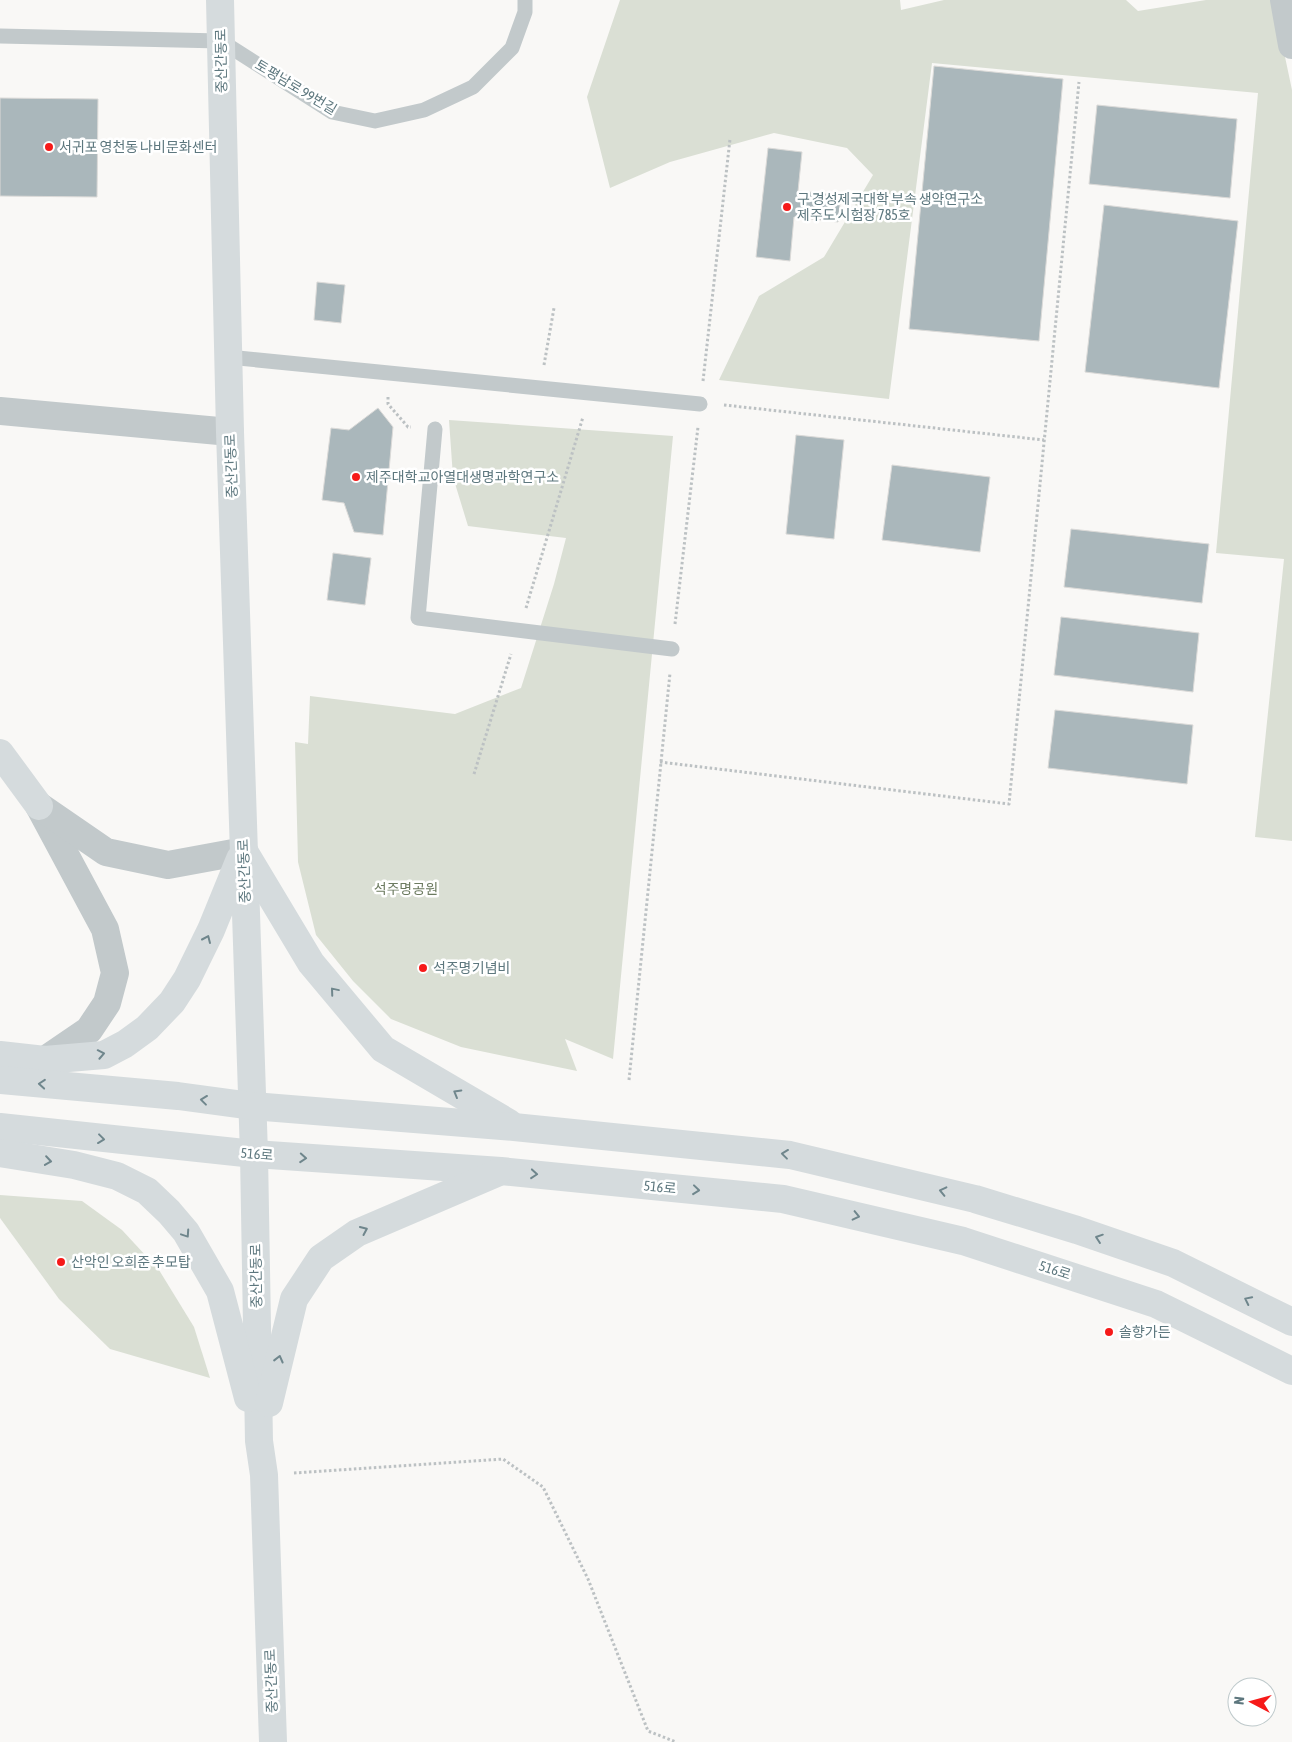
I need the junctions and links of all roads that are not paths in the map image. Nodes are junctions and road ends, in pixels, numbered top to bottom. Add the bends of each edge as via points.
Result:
1 (220, 0) edge
2 (526, 0) edge
3 (1284, 0) edge
4 (0, 36) edge
5 (221, 41) junction
6 (1292, 45) edge
7 (228, 357) junction
8 (700, 404) road end
9 (0, 411) edge
10 (435, 429) road end
11 (230, 432) junction
12 (672, 649) road end
13 (0, 752) edge
14 (39, 806) junction
15 (244, 851) junction
16 (0, 1055) edge
17 (45, 1060) junction
18 (0, 1080) edge
19 (252, 1106) junction
20 (0, 1127) edge
21 (514, 1127) junction
22 (0, 1153) edge
23 (254, 1154) junction
24 (501, 1171) junction
25 (1292, 1322) edge
26 (1292, 1371) edge
27 (259, 1441) junction
28 (273, 1742) edge

1 - 5 main road, 중산간동로
2 - 5 lane, 토평남로 99번길 via 512,48 473,87 424,110 375,121 332,112
3 - 6 street
4 - 5 lane
5 - 7 main road, 중산간동로
7 - 8 lane
7 - 11 main road, 중산간동로
9 - 11 street
10 - 12 lane via 418,618
11 - 15 main road, 중산간동로
13 - 14 main road
14 - 15 street via 106,852 168,865
14 - 17 street via 105,930 115,973 107,1003 89,1030
17 -> 15 main road via 104,1056 147,1028 172,1002 198,958
15 - 19 main road, 중산간동로
21 -> 15 main road via 383,1049 311,963
16 - 17 main road
19 -> 18 main road
19 - 21 main road
19 - 23 main road, 중산간동로
20 -> 23 main road, 516로
25 -> 21 main road via 1173,1263 975,1198 790,1155
22 -> 27 main road via 117,1176 146,1191 169,1212 186,1232 220,1291
23 -> 24 main road, 516로
23 - 27 main road, 중산간동로
24 -> 26 main road, 516로 via 783,1199 963,1241 1156,1304
27 -> 24 main road via 294,1299 321,1258 357,1233
27 - 28 main road, 중산간동로 via 264,1475

